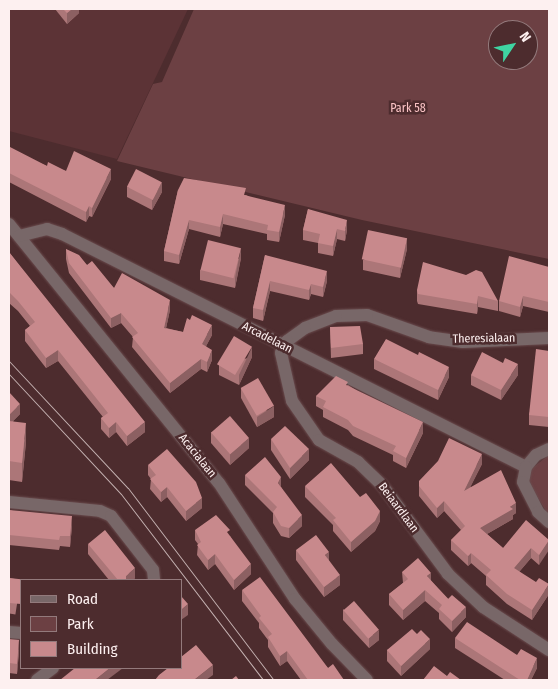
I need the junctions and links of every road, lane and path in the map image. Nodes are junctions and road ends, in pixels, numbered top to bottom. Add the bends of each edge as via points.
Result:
1 (9, 224) edge
2 (19, 236) junction
3 (549, 338) edge
4 (283, 347) junction
5 (549, 450) edge
6 (526, 467) junction
7 (9, 502) edge
8 (549, 522) edge
9 (154, 579) edge
10 (549, 650) edge
11 (52, 669) edge
12 (37, 680) edge
13 (368, 680) edge

1 - 2 street
2 - 4 street, Arcadelaan via 47,230 62,234
2 - 13 street, Acacialaan via 218,483 295,599 332,644
3 - 4 street, Theresialaan via 464,342 429,337 367,315 336,316 305,328
4 - 6 street, Arcadelaan
4 - 10 street, Beiaardlaan via 282,370 292,401 319,440 358,462 382,485 448,574 483,606
5 - 6 street via 536,455
6 - 8 street via 524,482 528,494 538,512
7 - 9 street via 100,511 111,516 153,570
11 - 12 street

